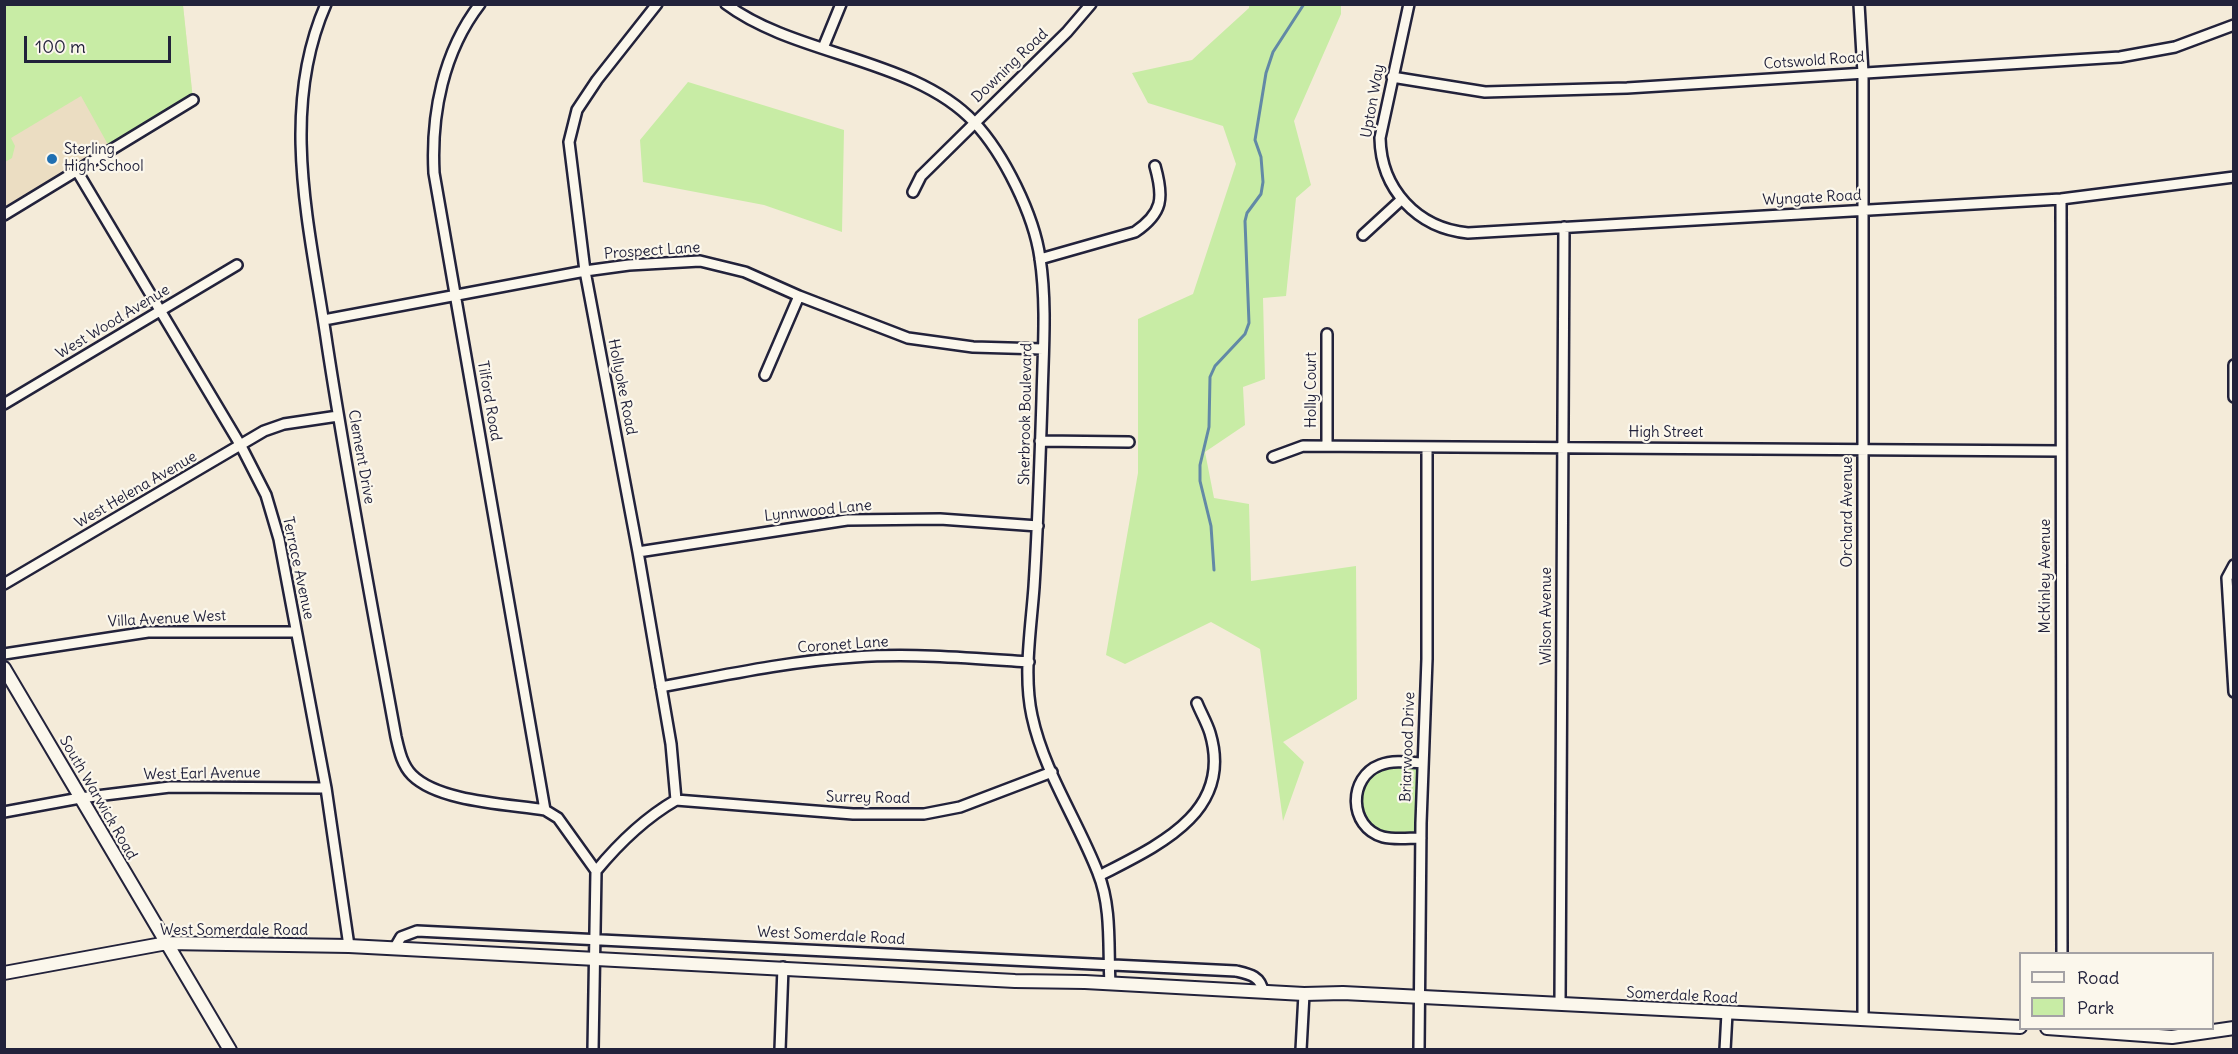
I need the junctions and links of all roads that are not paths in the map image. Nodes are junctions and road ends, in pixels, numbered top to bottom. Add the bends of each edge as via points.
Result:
1 (326, 4) edge
2 (480, 4) edge
3 (657, 4) edge
4 (726, 4) edge
5 (841, 4) edge
6 (1091, 4) edge
7 (1409, 4) edge
8 (1859, 4) edge
9 (2234, 25) edge
10 (823, 48) junction
11 (1863, 73) junction
12 (1392, 77) junction
13 (193, 100) dead end
14 (974, 121) junction
15 (1155, 166) dead end
16 (77, 171) junction
17 (2234, 177) edge
18 (913, 192) dead end
19 (2061, 199) junction
20 (1401, 200) junction
21 (1863, 210) junction
22 (4, 215) edge
23 (1564, 227) junction
24 (1363, 235) dead end
25 (1040, 259) junction
26 (237, 265) dead end
27 (585, 272) junction
28 (455, 296) junction
29 (799, 296) junction
30 (160, 311) junction
31 (324, 320) junction
32 (1327, 334) dead end
33 (1043, 349) junction
34 (2234, 365) edge
35 (765, 375) dead end
36 (2234, 397) edge
37 (4, 404) edge
38 (338, 416) junction
39 (1040, 441) junction
40 (1130, 442) dead end
41 (241, 446) junction
42 (1327, 446) junction
43 (1427, 447) junction
44 (1563, 448) junction
45 (1863, 449) junction
46 (2061, 451) junction
47 (1273, 457) dead end
48 (1038, 526) junction
49 (638, 552) junction
50 (2234, 565) edge
51 (4, 584) edge
52 (297, 632) junction
53 (4, 654) edge
54 (1029, 662) junction
55 (4, 668) edge
56 (661, 687) junction
57 (2234, 692) edge
58 (1197, 703) dead end
59 (1422, 763) junction
60 (1052, 772) junction
61 (326, 788) junction
62 (80, 798) junction
63 (676, 800) junction
64 (545, 810) junction
65 (4, 812) edge
66 (1421, 838) junction
67 (596, 871) junction
68 (1100, 876) junction
69 (594, 941) junction
70 (167, 943) junction
71 (349, 946) junction
72 (394, 949) junction
73 (2062, 952) edge
74 (594, 961) junction
75 (783, 967) junction
76 (1109, 967) junction
77 (4, 973) edge
78 (1110, 984) junction
79 (1263, 992) junction
80 (1343, 993) joint
81 (1304, 994) junction
82 (1418, 997) junction
83 (1560, 1004) junction
84 (1727, 1013) junction
85 (1863, 1019) junction
86 (2019, 1027) edge
87 (2234, 1029) edge
88 (2077, 1030) edge
89 (230, 1050) edge
90 (593, 1050) edge
91 (780, 1050) edge
92 (1300, 1050) edge
93 (1419, 1050) edge
94 (1725, 1050) edge

1 - 31 street, Clement Drive via 306,72 300,145 305,209
2 - 28 street, Tilford Road via 466,22 435,111 434,173
3 - 27 street, Hollyoke Road via 597,80 578,110 569,142
4 - 10 street, Sherbrook Boulevard via 758,24
5 - 10 street
6 - 14 street, Downing Road
7 - 12 street, Upton Way
8 - 11 street, Orchard Avenue
9 - 11 street, Cotswold Road via 2175,47 2120,57
10 - 14 street, Sherbrook Boulevard via 903,77 951,102
11 - 12 street, Cotswold Road via 1627,88 1485,92
11 - 21 street, Orchard Avenue
12 - 20 street, Upton Way via 1380,153 1385,172
13 - 16 street
14 - 18 street, Downing Road via 921,176
14 - 25 street, Sherbrook Boulevard via 1001,159 1032,224
15 - 25 street via 1160,184 1158,211 1146,225 1135,232
16 - 22 street
16 - 30 street, Terrace Avenue
17 - 19 street, Wyngate Road
19 - 21 street, Wyngate Road
19 - 46 street, McKinley Avenue
20 - 23 street, Wyngate Road via 1429,222 1452,231
20 - 24 street
21 - 23 street, Wyngate Road
21 - 45 street, Orchard Avenue
23 - 44 street, Wilson Avenue
25 - 33 street, Sherbrook Boulevard
26 - 30 street, West Wood Avenue
27 - 28 street, Prospect Lane
27 - 29 street, Prospect Lane via 700,261 745,272
27 - 49 street, Hollyoke Road
28 - 31 street, Prospect Lane
28 - 64 street, Tilford Road
29 - 33 street, Prospect Lane via 908,338
29 - 35 street
30 - 37 street, West Wood Avenue
30 - 41 street, Terrace Avenue
31 - 38 street, Clement Drive
32 - 42 street, Holly Court
33 - 39 street, Sherbrook Boulevard
34 - 36 street
38 - 41 street, West Helena Avenue via 264,430
38 - 64 street, Clement Drive via 402,759 411,774 447,794
39 - 40 street
39 - 48 street, Sherbrook Boulevard
41 - 51 street, West Helena Avenue
41 - 52 street, Terrace Avenue via 266,495
42 - 43 street, High Street
42 - 47 street, High Street via 1303,446
43 - 44 street, High Street
43 - 59 street, Briarwood Drive via 1427,659
44 - 45 street, High Street
44 - 83 street, Wilson Avenue
45 - 46 street, High Street
45 - 85 street, Orchard Avenue
46 - 73 street, McKinley Avenue
48 - 49 street, Lynnwood Lane via 940,519 847,520
48 - 54 street, Sherbrook Boulevard
49 - 56 street, Hollyoke Road
50 - 57 street via 2227,578
52 - 53 street, Villa Avenue West via 148,632
52 - 61 street, Terrace Avenue
54 - 56 street, Coronet Lane via 938,656 855,657 775,666
54 - 60 street, Sherbrook Boulevard via 1032,716
55 - 62 main road, South Warwick Road
56 - 63 street, Hollyoke Road
58 - 68 street via 1210,734 1214,763 1212,789 1201,810 1144,853
59 - 66 street, Briarwood Drive
59 - 66 street via 1396,762 1374,768 1361,780 1356,799 1361,820 1381,836
60 - 63 street, Surrey Road via 960,807 924,814 853,814
60 - 68 street, Sherbrook Boulevard
61 - 62 street, West Earl Avenue via 170,787
61 - 71 street, Terrace Avenue
62 - 65 street, West Earl Avenue
62 - 70 main road, South Warwick Road
63 - 67 street via 655,812 614,848
64 - 67 street via 569,831
66 - 82 street, Briarwood Drive
67 - 69 street
68 - 76 street, Sherbrook Boulevard via 1106,906
69 - 72 street, West Somerdale Road via 417,931 401,937
69 - 74 street
69 - 76 street, West Somerdale Road
70 - 71 main road, West Somerdale Road
70 - 77 main road, West Somerdale Road
70 - 89 main road, South Warwick Road
71 - 72 main road, West Somerdale Road
72 - 74 main road, West Somerdale Road
74 - 75 main road, West Somerdale Road
74 - 90 street
75 - 78 main road, West Somerdale Road
75 - 91 street
76 - 78 street, Sherbrook Boulevard
76 - 79 street, West Somerdale Road via 1236,971 1259,981
78 - 79 main road, West Somerdale Road
79 - 81 main road, West Somerdale Road
80 - 81 main road, West Somerdale Road
80 - 82 main road, Somerdale Road
81 - 92 street
82 - 83 main road, Somerdale Road
82 - 93 street, Briarwood Drive
83 - 84 main road, Somerdale Road
84 - 85 main road, Somerdale Road
84 - 94 street
85 - 86 main road, Somerdale Road
87 - 88 main road via 2172,1037

